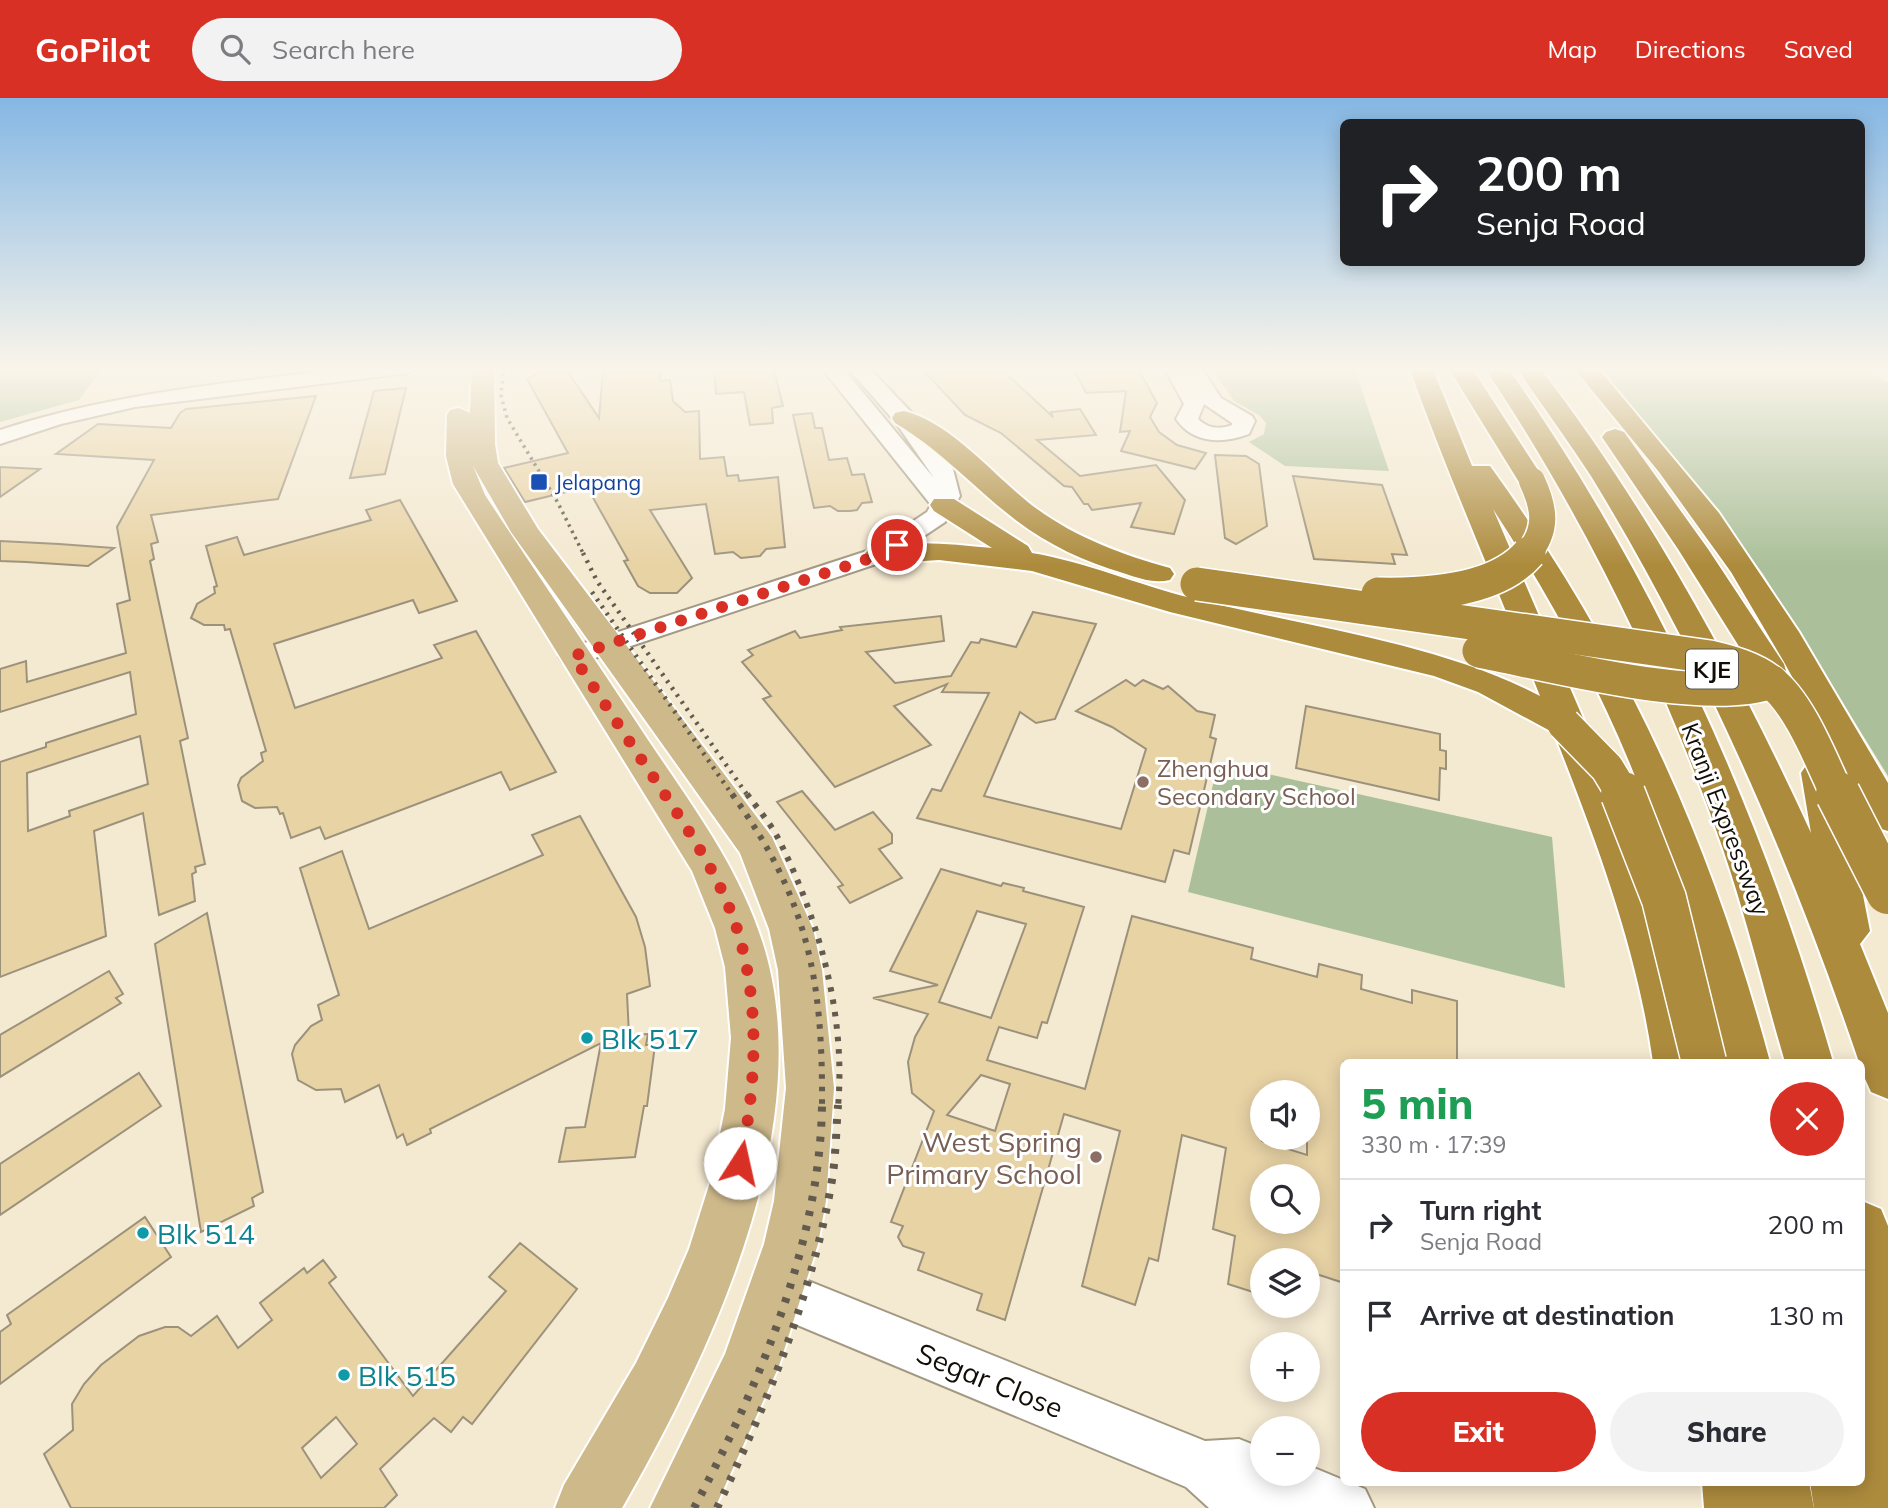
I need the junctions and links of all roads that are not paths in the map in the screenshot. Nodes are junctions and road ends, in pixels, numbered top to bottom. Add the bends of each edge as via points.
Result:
1 (458, 433) edge
2 (482, 433) edge
3 (882, 433) edge
4 (915, 433) edge
5 (931, 433) edge
6 (1446, 433) edge
7 (1453, 433) edge
8 (1501, 433) edge
9 (1541, 433) edge
10 (1577, 433) edge
11 (1635, 433) edge
12 (944, 505) junction
13 (879, 555) junction
14 (1035, 562) junction
15 (1197, 583) junction
16 (1229, 616) junction
17 (672, 625) junction
18 (1463, 648) junction
19 (604, 661) junction
20 (1785, 669) junction
21 (1564, 724) junction
22 (1888, 817) edge
23 (1888, 892) edge
24 (1858, 992) junction
25 (1677, 1059) edge
26 (1703, 1059) edge
27 (1745, 1059) edge
28 (1808, 1059) edge
29 (1888, 1077) edge
30 (1865, 1237) edge
31 (776, 1292) junction
32 (1888, 1308) edge
33 (1865, 1380) edge
34 (1205, 1468) junction
35 (1733, 1486) edge
36 (1778, 1486) edge
37 (1842, 1486) edge
38 (587, 1508) edge
39 (682, 1508) edge
40 (1250, 1508) edge
41 (1346, 1508) edge
42 (1736, 1508) edge
43 (1782, 1508) edge
44 (1846, 1508) edge
45 (1874, 1508) edge

1 - 19 main road via 459,468 471,495
2 - 19 main road via 485,463
3 - 12 street
4 - 12 street via 946,477
5 - 15 highway via 1043,526 1125,564
6 - 25 highway via 1630,876
7 - 27 highway via 1581,623 1648,762 1704,917
8 - 15 highway, bridge via 1532,481 1542,503 1543,524 1538,542 1523,559 1494,575 1460,587 1402,596
9 - 28 highway, Kranji Expressway / KJE via 1606,541 1687,714 1749,868
10 - 24 highway, KJE via 1638,531 1758,758
11 - 20 highway via 1666,462 1744,570
12 - 13 street via 921,529
12 - 14 highway
13 - 14 highway via 939,551
13 - 17 street
14 - 16 highway via 1111,587
15 - 20 highway, bridge
16 - 18 highway
16 - 21 highway via 1444,668 1490,684
17 - 19 street
17 - 19 street via 649,651
18 - 20 highway, bridge via 1720,691 1765,689
18 - 21 highway, bridge via 1501,664
19 - 31 main road via 758,848 794,943 807,1025 810,1088 800,1201
19 - 38 main road via 734,920 747,966 754,1048 744,1144 732,1200 709,1264 638,1424
20 - 22 highway
20 - 23 highway, bridge via 1795,711
20 - 24 highway
21 - 26 highway, bridge via 1606,768 1628,802 1664,899
24 - 29 highway, KJE
30 - 32 highway
31 - 34 street, Segar Close
31 - 39 main road via 750,1366
33 - 45 highway
34 - 40 street, Segar Close
34 - 41 street, Segar Close via 1240,1466
35 - 42 highway
36 - 43 highway
37 - 44 highway

